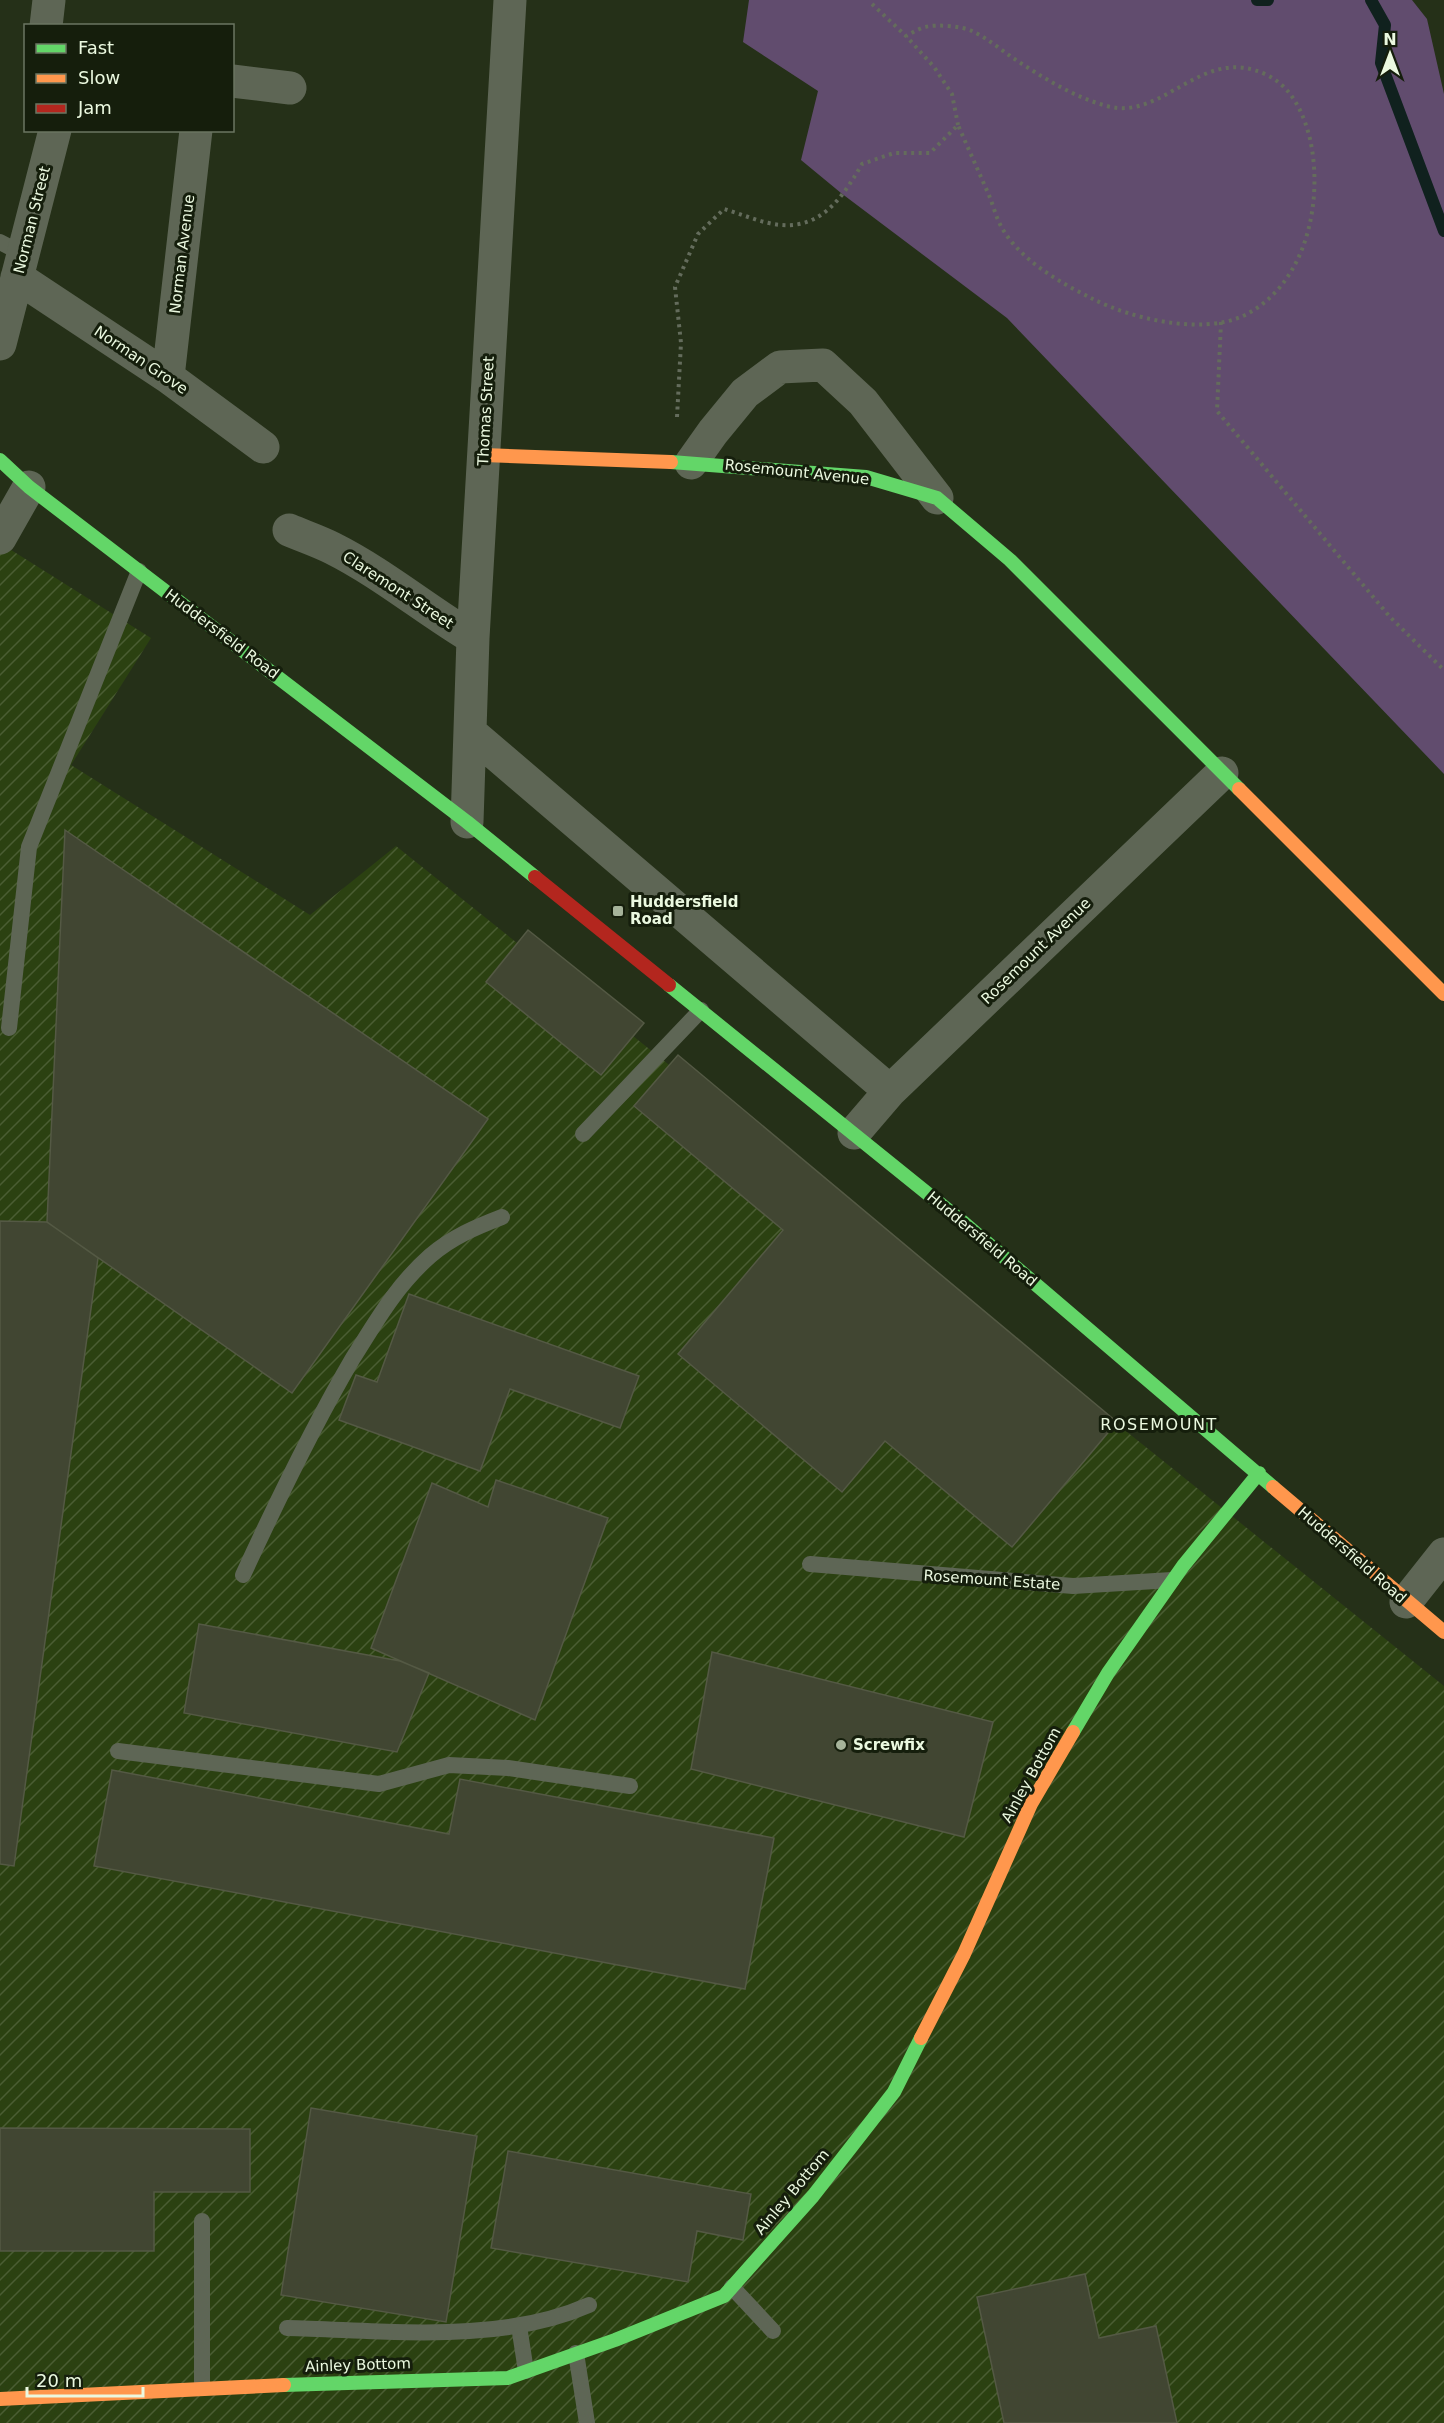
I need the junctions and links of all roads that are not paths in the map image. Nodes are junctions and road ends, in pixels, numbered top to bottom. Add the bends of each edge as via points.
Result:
1 (49, 0) edge
2 (510, 0) edge
3 (46, 24) edge
4 (234, 81) edge
5 (290, 88) dead end
6 (54, 132) edge
7 (196, 132) edge
8 (14, 258) edge
9 (0, 344) edge
10 (168, 377) junction
11 (263, 447) dead end
12 (484, 455) junction
13 (0, 460) edge
14 (680, 462) junction
15 (29, 487) junction
16 (937, 498) junction
17 (289, 531) dead end
18 (0, 538) edge
19 (139, 571) junction
20 (473, 638) junction
21 (470, 732) junction
22 (1222, 773) junction
23 (467, 822) junction
24 (1444, 994) edge
25 (701, 1010) junction
26 (9, 1028) dead end
27 (890, 1091) junction
28 (854, 1133) junction
29 (583, 1134) dead end
30 (502, 1217) dead end
31 (1258, 1473) junction
32 (1444, 1554) edge
33 (810, 1564) dead end
34 (243, 1575) dead end
35 (1173, 1580) junction
36 (1406, 1602) junction
37 (1444, 1632) edge
38 (118, 1751) dead end
39 (630, 1786) dead end
40 (202, 2221) dead end
41 (732, 2287) junction
42 (590, 2305) dead end
43 (519, 2326) junction
44 (287, 2328) dead end
45 (773, 2331) dead end
46 (576, 2353) junction
47 (526, 2371) junction
48 (202, 2388) junction
49 (0, 2399) edge
50 (586, 2423) edge

1 - 3 street
2 - 12 street, Thomas Street
4 - 5 street
6 - 8 street, Norman Street
7 - 10 street, Norman Avenue
8 - 9 street, Norman Street
8 - 10 street, Norman Grove
10 - 11 street, Norman Grove
12 - 14 street, Rosemount Avenue
12 - 20 street, Thomas Street
13 - 15 street, Huddersfield Road
14 - 16 street, Rosemount Avenue via 866,477
14 - 16 street, Rosemount Avenue via 713,432 745,393 780,367 823,365 862,402
15 - 18 street
15 - 19 street, Huddersfield Road
16 - 22 street, Rosemount Avenue via 1010,560
17 - 20 street, Claremont Street via 333,548
19 - 23 street, Huddersfield Road
19 - 26 lane via 29,847
20 - 21 street, Thomas Street
21 - 23 street, Thomas Street
21 - 27 street
22 - 24 street, Rosemount Avenue
22 - 27 street, Rosemount Avenue
23 - 25 street, Huddersfield Road
25 - 28 street, Huddersfield Road
25 - 29 lane
27 - 28 street, Rosemount Avenue
28 - 31 street, Huddersfield Road
30 - 34 lane via 463,1232 430,1256 390,1297 335,1389
31 - 35 street, Ainley Bottom
31 - 36 street, Huddersfield Road
32 - 36 street
33 - 35 lane, Rosemount Estate via 1072,1586
35 - 41 street, Ainley Bottom via 1108,1673 1031,1804 964,1954 894,2092 813,2196
36 - 37 street, Huddersfield Road
38 - 39 lane via 379,1784 449,1765 508,1768
40 - 48 lane
41 - 45 lane
41 - 46 street, Ainley Bottom via 724,2296
42 - 43 lane via 561,2317
43 - 44 lane via 446,2331
43 - 47 lane
46 - 47 street, Ainley Bottom
46 - 50 lane
47 - 48 street, Ainley Bottom via 508,2378
48 - 49 street, Ainley Bottom

